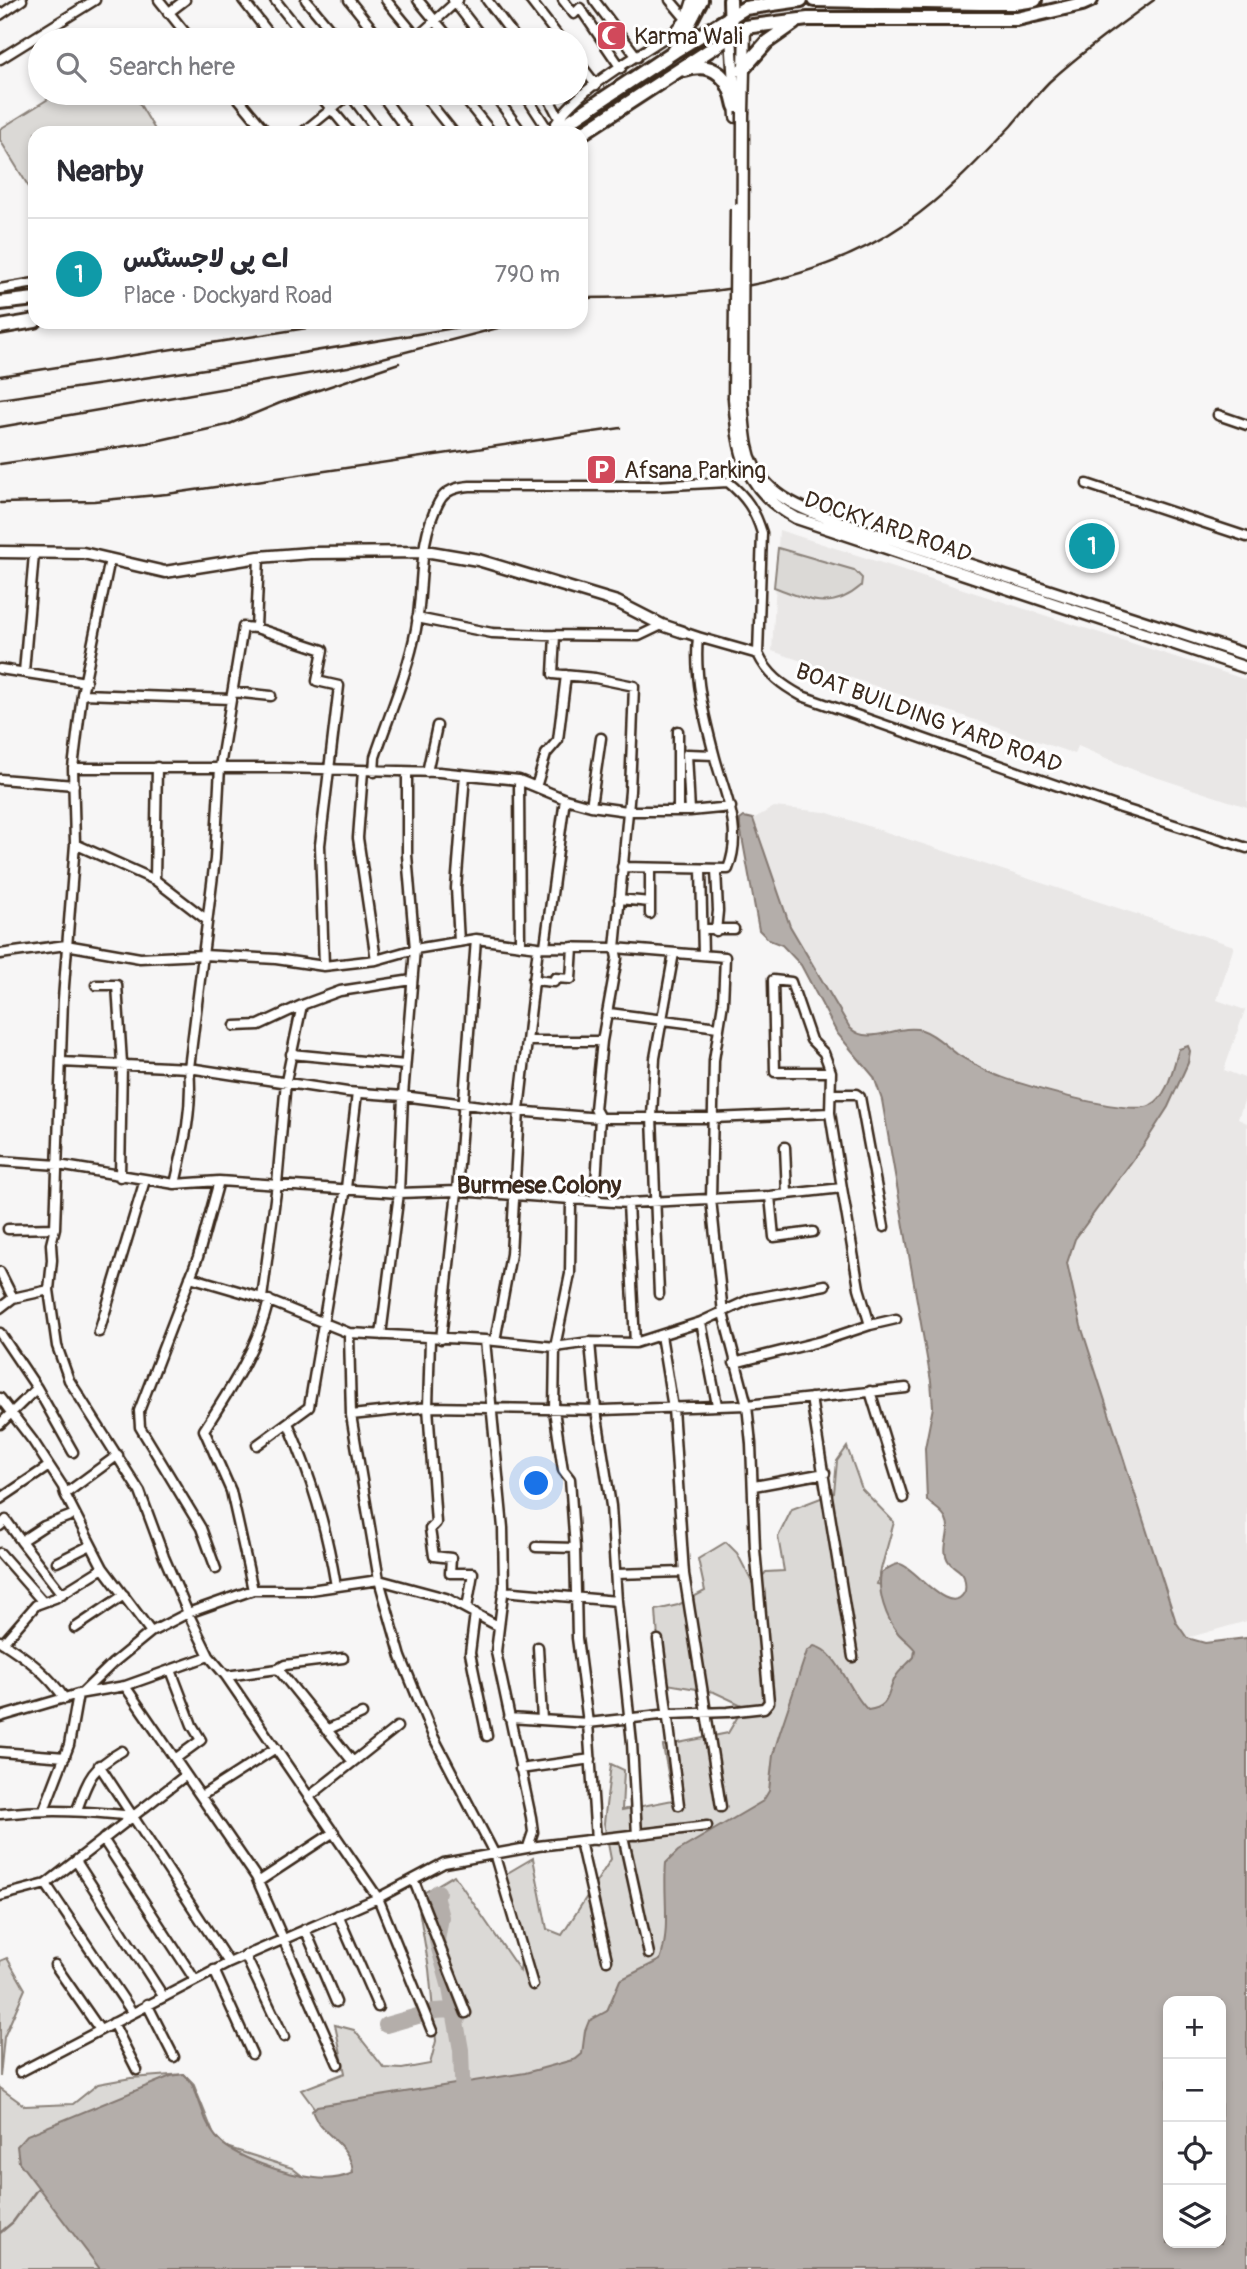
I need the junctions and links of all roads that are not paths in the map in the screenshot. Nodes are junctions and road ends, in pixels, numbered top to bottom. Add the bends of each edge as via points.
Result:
1 (22, 0) edge
2 (95, 0) edge
3 (159, 0) edge
4 (185, 0) edge
5 (243, 0) edge
6 (275, 0) edge
7 (306, 0) edge
8 (349, 0) edge
9 (386, 0) edge
10 (418, 0) edge
11 (487, 0) edge
12 (530, 0) edge
13 (563, 0) edge
14 (594, 0) edge
15 (670, 0) edge
16 (692, 0) edge
17 (701, 0) edge
18 (730, 0) edge
19 (801, 0) edge
20 (814, 0) edge
21 (1035, 0) edge
22 (1091, 0) edge
23 (455, 1) edge
24 (744, 4) edge
25 (169, 13) junction
26 (0, 15) edge
27 (730, 16) junction
28 (685, 19) junction
29 (810, 19) junction
30 (435, 21) junction
31 (745, 27) junction
32 (50, 28) edge
33 (181, 28) edge
34 (265, 28) edge
35 (297, 28) edge
36 (328, 28) edge
37 (371, 28) edge
38 (408, 28) edge
39 (428, 28) edge
40 (441, 28) edge
41 (475, 28) edge
42 (508, 28) edge
43 (552, 28) edge
44 (731, 36) junction
45 (28, 42) edge
46 (675, 51) junction
47 (638, 57) junction
48 (0, 59) edge
49 (621, 68) junction
50 (742, 69) junction
51 (677, 72) junction
52 (588, 75) edge
53 (596, 85) junction
54 (588, 90) edge
55 (244, 105) edge
56 (329, 105) edge
57 (336, 105) edge
58 (359, 105) edge
59 (389, 105) edge
60 (432, 105) edge
61 (470, 105) edge
62 (502, 105) edge
63 (532, 105) edge
64 (552, 105) edge
65 (571, 105) edge
66 (332, 108) junction
67 (738, 111) junction
68 (559, 118) junction
69 (261, 126) edge
70 (310, 126) edge
71 (346, 126) edge
72 (374, 126) edge
73 (404, 126) edge
74 (448, 126) edge
75 (486, 126) edge
76 (517, 126) edge
77 (546, 126) edge
78 (555, 126) edge
79 (562, 126) edge
80 (588, 129) edge
81 (28, 284) edge
82 (0, 289) edge
83 (28, 300) edge
84 (0, 303) edge
85 (28, 322) edge
86 (0, 327) edge
87 (1219, 415) dead end
88 (1247, 425) edge
89 (1087, 484) dead end
90 (1247, 537) edge
91 (0, 552) edge
92 (423, 552) junction
93 (34, 554) junction
94 (259, 557) junction
95 (110, 559) junction
96 (417, 618) junction
97 (1124, 621) junction
98 (662, 625) junction
99 (256, 628) junction
100 (683, 632) joint
101 (555, 635) junction
102 (698, 637) junction
103 (758, 654) junction
104 (1247, 655) edge
105 (1247, 668) edge
106 (0, 669) edge
107 (24, 672) junction
108 (566, 675) junction
109 (86, 682) junction
110 (82, 694) junction
111 (232, 696) junction
112 (271, 696) dead end
113 (437, 726) dead end
114 (678, 731) dead end
115 (601, 738) dead end
116 (714, 755) junction
117 (220, 767) junction
118 (73, 768) junction
119 (157, 768) junction
120 (329, 770) junction
121 (363, 771) junction
122 (374, 772) junction
123 (407, 772) junction
124 (427, 772) junction
125 (465, 775) junction
126 (0, 779) edge
127 (519, 780) junction
128 (74, 785) junction
129 (536, 787) junction
130 (565, 799) junction
131 (591, 806) junction
132 (732, 807) junction
133 (627, 811) junction
134 (678, 811) junction
135 (690, 811) junction
136 (75, 844) junction
137 (1247, 848) edge
138 (622, 867) junction
139 (650, 868) junction
140 (701, 869) junction
141 (716, 869) junction
142 (155, 880) junction
143 (620, 899) junction
144 (650, 902) junction
145 (650, 914) dead end
146 (207, 920) junction
147 (703, 929) junction
148 (734, 929) dead end
149 (716, 931) junction
150 (476, 939) junction
151 (458, 942) junction
152 (66, 945) junction
153 (520, 945) junction
154 (541, 947) junction
155 (573, 947) junction
156 (615, 948) junction
157 (415, 949) junction
158 (674, 953) junction
159 (0, 954) edge
160 (203, 955) junction
161 (704, 955) junction
162 (376, 960) junction
163 (324, 966) junction
164 (411, 980) junction
165 (533, 980) junction
166 (96, 985) dead end
167 (302, 1004) junction
168 (609, 1013) junction
169 (662, 1020) junction
170 (235, 1026) dead end
171 (718, 1027) junction
172 (527, 1041) junction
173 (602, 1041) junction
174 (291, 1054) junction
175 (61, 1062) junction
176 (122, 1063) junction
177 (405, 1065) junction
178 (189, 1068) junction
179 (831, 1072) junction
180 (286, 1081) junction
181 (357, 1093) junction
182 (831, 1094) junction
183 (403, 1096) junction
184 (464, 1102) junction
185 (519, 1110) junction
186 (830, 1113) junction
187 (652, 1117) junction
188 (600, 1118) junction
189 (713, 1118) junction
190 (785, 1147) dead end
191 (0, 1161) edge
192 (58, 1165) junction
193 (120, 1177) junction
194 (145, 1180) junction
195 (219, 1181) junction
196 (175, 1184) junction
197 (277, 1184) junction
198 (346, 1188) junction
199 (842, 1188) junction
200 (457, 1191) junction
201 (399, 1193) junction
202 (514, 1194) junction
203 (787, 1194) junction
204 (770, 1196) junction
205 (710, 1199) junction
206 (571, 1200) junction
207 (595, 1200) junction
208 (628, 1203) junction
209 (654, 1203) junction
210 (884, 1227) dead end
211 (55, 1228) junction
212 (8, 1229) dead end
213 (813, 1232) dead end
214 (0, 1272) edge
215 (190, 1277) junction
216 (825, 1285) dead end
217 (49, 1290) junction
218 (659, 1294) dead end
219 (13, 1298) junction
220 (265, 1299) junction
221 (0, 1308) edge
222 (723, 1313) junction
223 (896, 1319) dead end
224 (322, 1320) junction
225 (701, 1322) junction
226 (870, 1325) junction
227 (99, 1332) dead end
228 (0, 1333) edge
229 (349, 1333) junction
230 (381, 1335) junction
231 (661, 1335) junction
232 (430, 1339) junction
233 (441, 1339) junction
234 (485, 1340) junction
235 (495, 1341) junction
236 (590, 1342) junction
237 (635, 1343) junction
238 (555, 1347) junction
239 (734, 1363) junction
240 (37, 1388) junction
241 (906, 1388) dead end
242 (870, 1391) junction
243 (0, 1398) edge
244 (811, 1398) junction
245 (717, 1405) junction
246 (747, 1405) junction
247 (491, 1406) junction
248 (428, 1407) junction
249 (673, 1408) junction
250 (554, 1410) junction
251 (596, 1410) junction
252 (10, 1412) junction
253 (351, 1415) junction
254 (0, 1423) edge
255 (288, 1423) junction
256 (257, 1445) dead end
257 (73, 1452) dead end
258 (118, 1455) junction
259 (49, 1466) junction
260 (825, 1474) junction
261 (754, 1486) junction
262 (65, 1494) junction
263 (903, 1498) dead end
264 (0, 1499) edge
265 (75, 1514) junction
266 (0, 1526) edge
267 (21, 1541) junction
268 (91, 1545) junction
269 (536, 1547) dead end
270 (575, 1548) junction
271 (0, 1553) edge
272 (58, 1562) dead end
273 (103, 1568) junction
274 (216, 1569) dead end
275 (684, 1572) junction
276 (616, 1574) junction
277 (379, 1580) junction
278 (336, 1586) junction
279 (253, 1590) junction
280 (503, 1591) junction
281 (62, 1594) junction
282 (124, 1595) junction
283 (576, 1598) junction
284 (617, 1601) junction
285 (43, 1602) junction
286 (471, 1610) junction
287 (188, 1613) junction
288 (498, 1626) junction
289 (75, 1628) dead end
290 (151, 1632) junction
291 (658, 1640) dead end
292 (2, 1642) edge
293 (538, 1647) dead end
294 (209, 1656) junction
295 (853, 1657) dead end
296 (342, 1658) dead end
297 (278, 1669) junction
298 (171, 1670) junction
299 (226, 1676) junction
300 (125, 1686) junction
301 (80, 1694) junction
302 (65, 1699) junction
303 (705, 1713) junction
304 (362, 1714) dead end
305 (669, 1714) junction
306 (0, 1717) edge
307 (509, 1718) junction
308 (542, 1720) junction
309 (629, 1720) junction
310 (588, 1723) junction
311 (397, 1727) dead end
312 (326, 1730) junction
313 (487, 1736) dead end
314 (276, 1748) junction
315 (122, 1751) dead end
316 (0, 1752) edge
317 (65, 1757) junction
318 (175, 1759) junction
319 (591, 1759) junction
320 (353, 1762) junction
321 (99, 1765) junction
322 (520, 1769) junction
323 (186, 1775) junction
324 (201, 1796) junction
325 (310, 1796) junction
326 (679, 1805) dead end
327 (721, 1807) dead end
328 (44, 1810) junction
329 (77, 1810) junction
330 (0, 1814) edge
331 (134, 1816) junction
332 (707, 1826) dead end
333 (334, 1832) junction
334 (637, 1835) junction
335 (623, 1836) junction
336 (103, 1839) junction
337 (596, 1840) junction
338 (580, 1841) junction
339 (528, 1847) junction
340 (494, 1853) junction
341 (76, 1861) junction
342 (414, 1881) junction
343 (258, 1882) junction
344 (46, 1884) junction
345 (0, 1896) edge
346 (378, 1898) junction
347 (338, 1915) junction
348 (305, 1929) junction
349 (282, 1939) junction
350 (649, 1954) dead end
351 (245, 1955) junction
352 (607, 1960) dead end
353 (229, 1963) junction
354 (55, 1965) dead end
355 (214, 1970) junction
356 (195, 1980) junction
357 (533, 1985) dead end
358 (163, 1996) junction
359 (336, 2002) dead end
360 (147, 2004) junction
361 (378, 2007) dead end
362 (132, 2012) junction
363 (466, 2013) dead end
364 (113, 2022) junction
365 (100, 2030) junction
366 (432, 2031) dead end
367 (284, 2037) dead end
368 (252, 2054) dead end
369 (174, 2057) dead end
370 (338, 2064) dead end
371 (137, 2070) dead end
372 (20, 2072) dead end

1 - 26 street
2 - 32 street
3 - 25 street
4 - 25 street
5 - 34 street
6 - 35 street
7 - 36 street
8 - 37 street
9 - 38 street
10 - 30 street
11 - 42 street
12 - 43 street
13 - 49 street via 574,13 580,8
14 - 47 street
15 - 28 street
16 - 28 street
17 - 46 main road
18 - 27 main road
19 - 24 main road
20 - 21 main road via 981,4
22 - 29 main road via 1017,19
23 - 30 street
23 - 41 street
24 - 27 main road
24 - 31 main road
25 - 33 street
27 - 44 main road
27 - 46 main road
28 - 47 street
29 - 31 main road
29 - 50 main road via 779,31
30 - 39 street
30 - 40 street
31 - 44 main road
31 - 50 street, DOCKYARD ROAD
44 - 51 main road
44 - 67 street, DOCKYARD ROAD
45 - 48 street
46 - 79 main road
47 - 49 street
49 - 53 street
50 - 67 street, DOCKYARD ROAD
51 - 67 main road via 704,68 717,72 728,80
51 - 80 main road
52 - 53 street
53 - 54 street
55 - 69 street
56 - 66 street
57 - 66 street
58 - 72 street
59 - 73 street
60 - 74 street
61 - 75 street
62 - 76 street
63 - 77 street
64 - 68 street
65 - 68 street
66 - 70 street
66 - 71 street
67 - 97 street, DOCKYARD ROAD, bridge via 734,398 740,452 751,480 796,518
68 - 78 street
81 - 82 street
83 - 84 main road
85 - 86 main road
87 - 88 street
89 - 90 street
91 - 93 street
92 - 94 street
92 - 96 street
92 - 98 street via 478,560 618,602
92 - 103 street via 439,501 459,486 728,482 746,498 762,533
93 - 95 street
93 - 107 street
94 - 95 street via 165,572
94 - 99 street
95 - 109 street
96 - 101 street via 492,633
96 - 122 street
97 - 104 street, DOCKYARD ROAD
97 - 105 street, DOCKYARD ROAD
98 - 100 street
98 - 101 street via 639,635
99 - 111 street via 243,627
99 - 120 street via 323,650 317,681 340,685
100 - 102 street
101 - 108 street via 553,674
102 - 103 street
102 - 116 street via 696,675
103 - 137 street, BOAT BUILDING YARD ROAD via 778,682 802,696
106 - 107 street
107 - 109 street
108 - 129 street via 558,740 546,754
108 - 133 street via 634,686
109 - 110 street
110 - 111 street
110 - 118 street
111 - 112 street
111 - 117 street
113 - 124 street
114 - 134 street
115 - 131 street
116 - 132 street
116 - 135 street via 687,754
117 - 119 street
117 - 120 street
117 - 146 street
118 - 119 street
118 - 128 street
119 - 142 street
120 - 121 street
120 - 163 street via 320,845
121 - 122 street
121 - 162 street via 358,838
122 - 123 street
123 - 124 street
123 - 157 street via 407,855
124 - 125 street
125 - 127 street
125 - 151 street via 456,888
126 - 128 street
127 - 129 street
127 - 153 street
128 - 136 street
129 - 130 street
130 - 131 street
130 - 154 street
131 - 133 street
132 - 135 street
132 - 141 street via 733,856 728,869
133 - 134 street
133 - 138 street
134 - 135 street
136 - 142 street
136 - 152 street
138 - 139 street
138 - 143 street
139 - 140 street
139 - 144 street
140 - 141 street
140 - 147 street
141 - 149 street
142 - 146 street
143 - 144 street
143 - 156 street
144 - 145 street
146 - 160 street
147 - 149 street
147 - 161 street
148 - 149 street
150 - 151 street
150 - 153 street
150 - 184 street
151 - 157 street
152 - 159 street
152 - 160 street via 140,958
152 - 175 street
153 - 154 street
154 - 155 street
154 - 165 street
155 - 156 street
155 - 165 street via 571,979
156 - 158 street
156 - 168 street
157 - 162 street
157 - 164 street
158 - 161 street
158 - 169 street
160 - 163 street
160 - 178 street
161 - 171 street via 724,957
162 - 163 street
164 - 167 street via 340,991
164 - 177 street
165 - 172 street
166 - 176 street via 117,985
167 - 170 street via 259,1025
167 - 174 street
168 - 169 street
168 - 173 street
169 - 171 street
169 - 187 street
171 - 189 street
172 - 173 street
172 - 185 street
173 - 188 street via 595,1109
174 - 177 street
174 - 180 street
175 - 176 street
175 - 192 street
176 - 178 street
176 - 193 street
177 - 183 street
178 - 180 street
178 - 196 street via 189,1125
179 - 179 street via 824,1053 811,1040 791,982 774,980 775,1072
179 - 182 street
180 - 181 street
180 - 197 street
181 - 183 street
181 - 198 street
182 - 186 street
182 - 210 street via 860,1097
183 - 184 street
183 - 201 street
184 - 185 street
184 - 200 street
185 - 188 street
185 - 202 street
186 - 189 street
186 - 199 street
187 - 188 street
187 - 189 street
187 - 209 street
188 - 207 street
189 - 205 street
190 - 203 street
191 - 192 street
192 - 193 street
192 - 211 street
193 - 194 street
194 - 196 street
194 - 227 street
195 - 196 street
195 - 197 street
195 - 215 street
197 - 198 street
197 - 220 street
198 - 201 street
198 - 224 street
199 - 203 street
199 - 226 street
200 - 201 street
200 - 202 street
200 - 233 street
201 - 230 street
202 - 206 street
202 - 235 street via 511,1254
203 - 204 street
204 - 205 street
204 - 213 street via 774,1237
205 - 209 street
205 - 222 street
206 - 207 street
206 - 238 street via 570,1274
207 - 208 street
208 - 209 street
208 - 237 street
209 - 218 street
211 - 212 street
211 - 217 street
214 - 219 street
215 - 220 street
215 - 274 street via 139,1411 141,1427 201,1528
216 - 222 street via 751,1299
217 - 219 street
217 - 258 street via 57,1346 69,1380
219 - 221 street
220 - 224 street
220 - 279 street via 264,1321 243,1369 204,1430 232,1491
222 - 225 street
222 - 239 street
223 - 226 street
224 - 229 street
224 - 255 street via 309,1407
225 - 231 street
225 - 245 street
226 - 239 street
228 - 240 street
229 - 230 street
229 - 253 street
230 - 232 street
231 - 237 street
231 - 249 street
232 - 233 street
232 - 248 street
233 - 234 street
234 - 235 street
234 - 247 street
235 - 238 street
236 - 237 street
236 - 238 street
236 - 251 street
238 - 250 street
239 - 246 street
240 - 252 street
240 - 257 street
241 - 242 street
242 - 244 street
242 - 263 street
243 - 252 street
244 - 246 street
244 - 260 street
245 - 246 street
245 - 249 street
246 - 261 street
247 - 248 street
247 - 250 street
247 - 280 street via 503,1528
248 - 253 street
248 - 286 street via 434,1556 451,1558 450,1573 473,1573
249 - 251 street
249 - 275 street
250 - 251 street
250 - 270 street via 563,1470 570,1479
251 - 276 street
252 - 254 street
252 - 259 street
253 - 277 street
255 - 256 street
255 - 278 street via 326,1530
258 - 262 street
258 - 287 street via 140,1492
259 - 262 street
259 - 264 street
260 - 261 street
260 - 295 street
261 - 303 street via 769,1702 764,1708
262 - 265 street
265 - 267 street
265 - 268 street
266 - 267 street via 6,1520
267 - 281 street
268 - 272 street
268 - 273 street
269 - 270 street
270 - 283 street
271 - 285 street
273 - 281 street
273 - 282 street
275 - 276 street
275 - 303 street
276 - 284 street
277 - 278 street
277 - 286 street via 446,1598
277 - 340 street via 401,1657 433,1736
278 - 279 street
279 - 287 street
280 - 283 street
280 - 288 street
281 - 285 street
282 - 289 street
282 - 290 street
283 - 284 street
283 - 310 street
284 - 309 street
285 - 292 street
286 - 288 street
286 - 313 street via 470,1653
287 - 290 street
287 - 294 street
288 - 307 street via 496,1652
290 - 301 street
291 - 305 street
292 - 302 street via 26,1657
293 - 308 street
294 - 298 street
294 - 299 street
296 - 297 street
297 - 299 street
297 - 312 street
298 - 300 street
298 - 318 street via 201,1740
299 - 314 street
300 - 301 street
300 - 318 street
301 - 302 street
301 - 317 street
302 - 306 street
303 - 305 street
303 - 327 street
304 - 312 street
305 - 309 street
305 - 326 street
307 - 308 street
307 - 322 street
308 - 310 street
309 - 310 street
309 - 334 street
310 - 319 street
311 - 320 street
312 - 320 street
314 - 324 street
314 - 325 street
315 - 321 street
316 - 317 street
317 - 328 street
318 - 323 street
319 - 322 street
319 - 337 street
320 - 325 street
321 - 329 street
321 - 331 street
322 - 339 street via 533,1832
323 - 324 street
323 - 331 street
324 - 343 street
325 - 333 street
328 - 329 street
328 - 330 street
329 - 331 street
331 - 336 street
331 - 353 street
332 - 334 street
333 - 343 street
333 - 346 street
334 - 335 street
335 - 337 street
335 - 350 street
336 - 341 street
336 - 356 street
337 - 338 street
338 - 339 street
338 - 352 street
339 - 340 street
340 - 342 street via 444,1863
340 - 357 street
341 - 344 street
341 - 358 street
342 - 346 street
342 - 363 street
343 - 349 street
344 - 345 street
344 - 362 street
346 - 347 street
346 - 366 street
347 - 348 street
347 - 361 street
348 - 349 street
348 - 359 street
349 - 351 street
349 - 370 street
351 - 353 street
351 - 367 street
353 - 355 street
354 - 365 street
355 - 356 street
355 - 368 street
356 - 358 street
358 - 360 street
360 - 362 street
360 - 369 street
362 - 364 street
364 - 365 street
364 - 371 street
365 - 372 street

